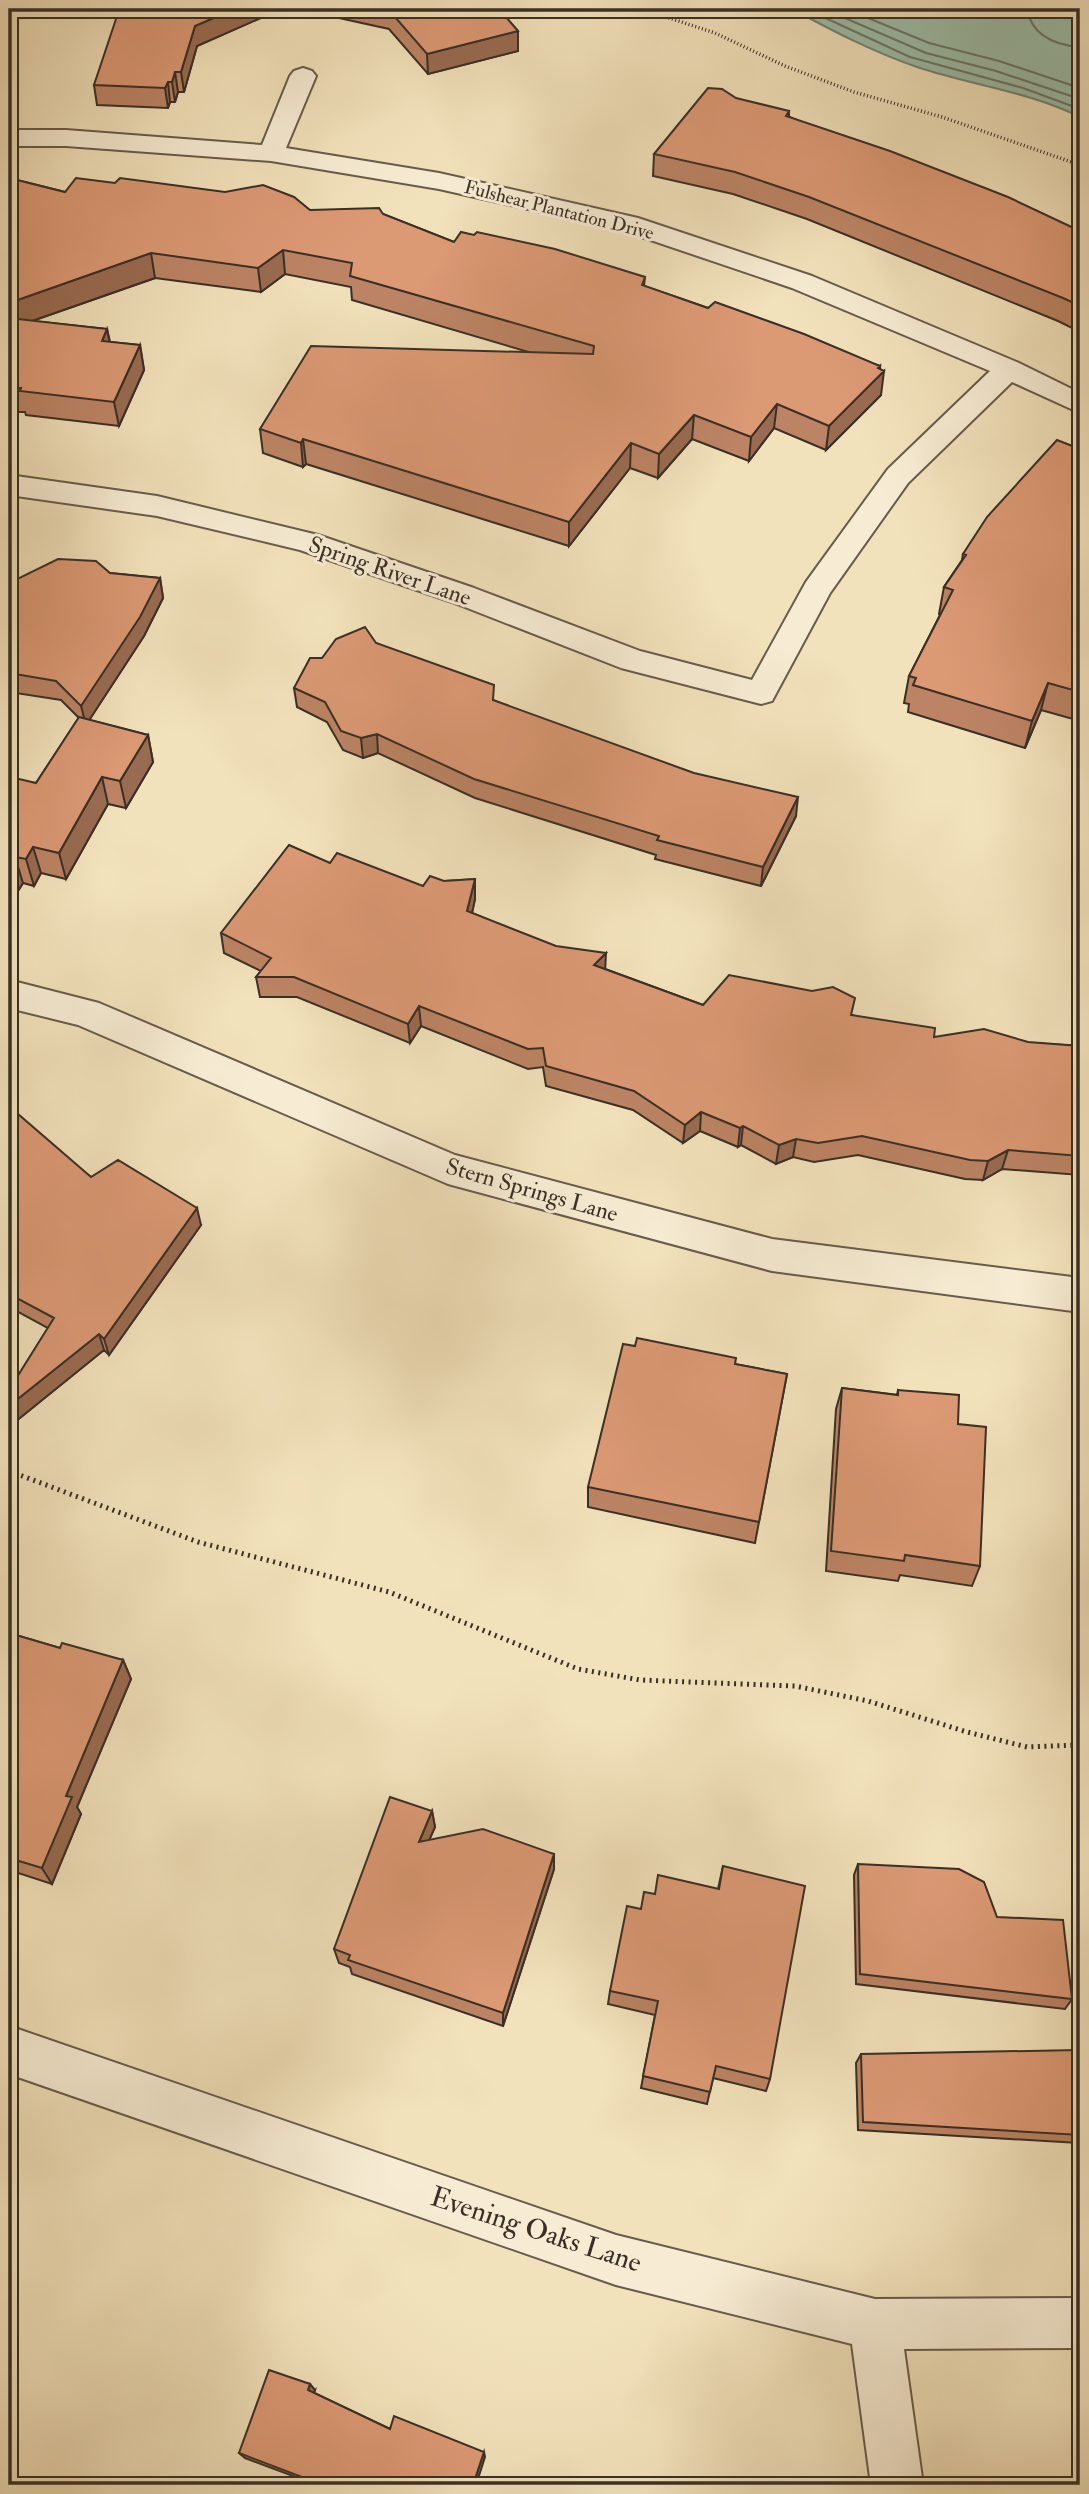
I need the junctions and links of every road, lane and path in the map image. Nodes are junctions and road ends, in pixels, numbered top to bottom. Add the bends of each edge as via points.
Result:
1 (642, 9) edge
2 (303, 76) dead end
3 (9, 138) edge
4 (271, 153) junction
5 (1080, 165) edge
6 (1009, 369) junction
7 (1080, 404) edge
8 (9, 485) edge
9 (9, 994) edge
10 (1080, 1295) edge
11 (9, 1471) edge
12 (1080, 1745) edge
13 (9, 2050) edge
14 (1080, 2323) edge
15 (875, 2324) junction
16 (897, 2485) edge

1 - 5 path via 715,33 854,92
2 - 4 street
3 - 4 street, Fulshear Plantation Drive
4 - 6 street, Fulshear Plantation Drive via 439,181 629,224 802,282
6 - 7 street, Fulshear Plantation Drive
6 - 8 street, Spring River Lane via 898,476 817,589 761,693 632,660 307,542 156,506
9 - 10 street, Stern Springs Lane via 86,1013 448,1168 772,1255
11 - 12 path via 198,1542 389,1592 578,1669 640,1680 795,1686 868,1701 1027,1747
13 - 15 street, Evening Oaks Lane via 616,2260
14 - 15 street, Evening Oaks Lane
15 - 16 street

